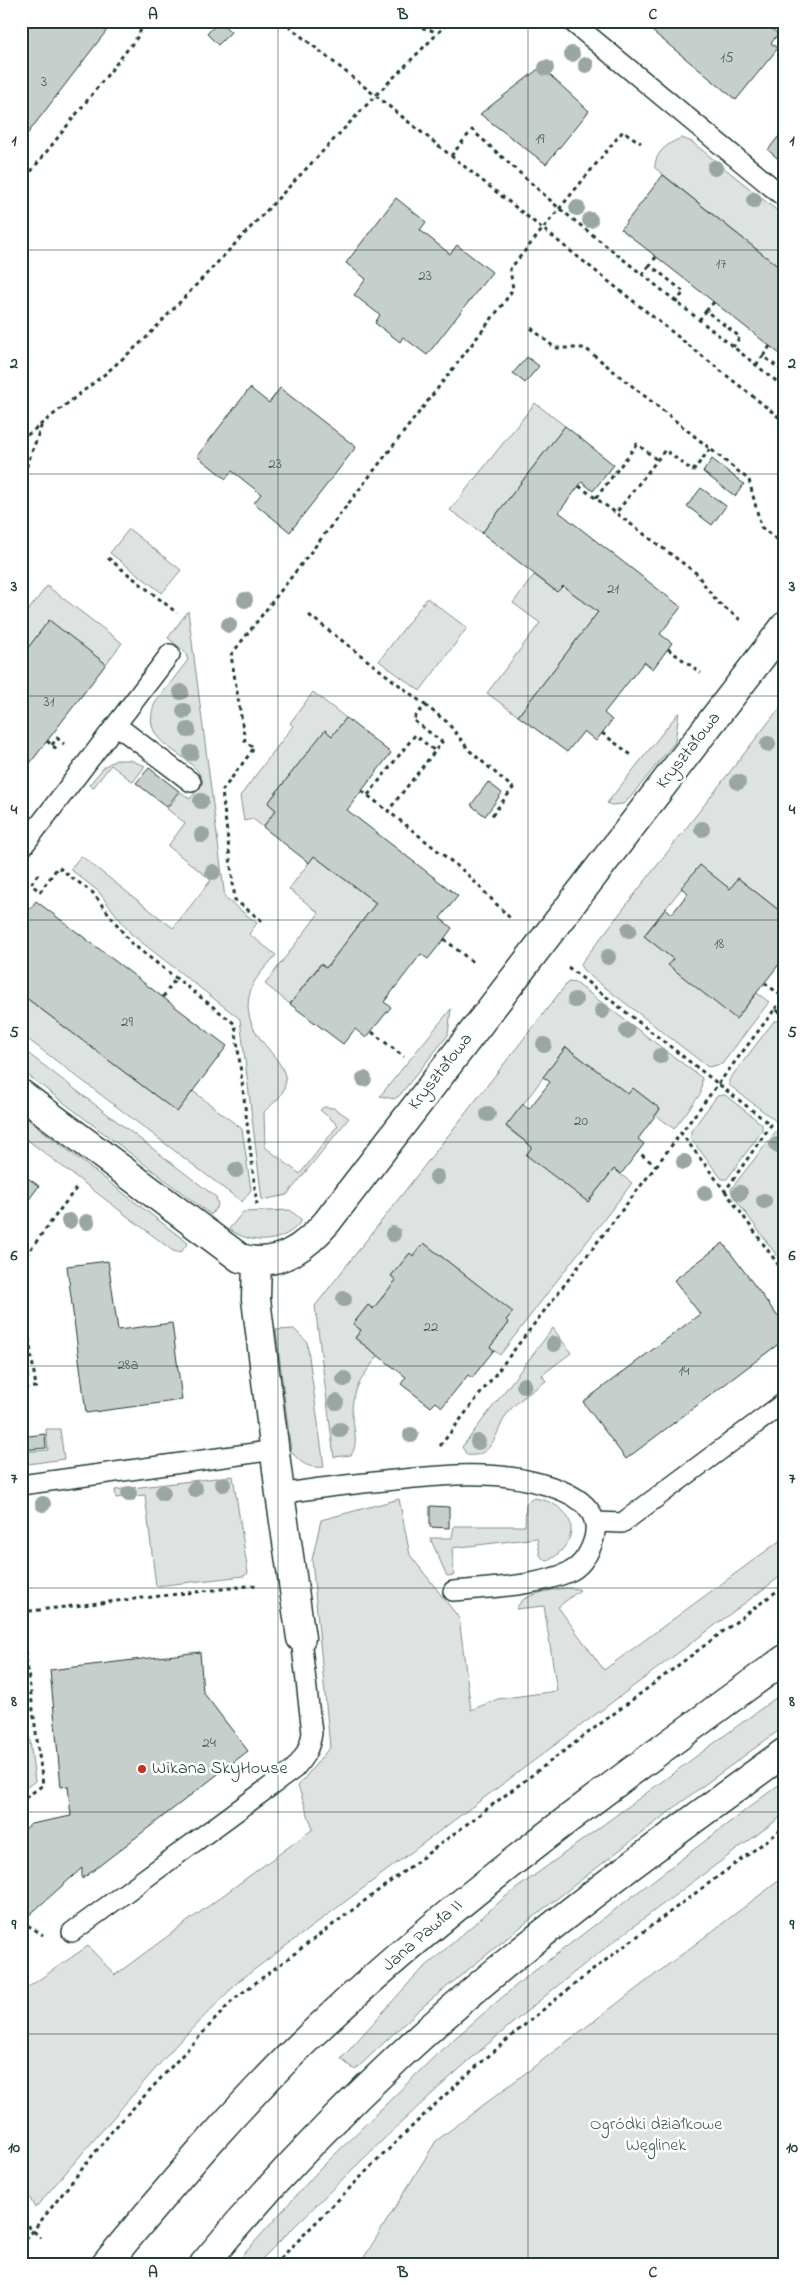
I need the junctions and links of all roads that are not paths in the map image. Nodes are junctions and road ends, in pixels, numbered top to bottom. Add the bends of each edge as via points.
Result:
1 (571, 21) edge
2 (785, 198) edge
3 (785, 626) edge
4 (170, 654) dead end
5 (116, 725) junction
6 (191, 782) dead end
7 (21, 849) edge
8 (21, 1094) edge
9 (257, 1261) junction
10 (785, 1402) edge
11 (275, 1450) junction
12 (21, 1485) edge
13 (280, 1494) junction
14 (596, 1522) junction
15 (454, 1591) dead end
16 (301, 1638) joint
17 (785, 1658) edge
18 (785, 1752) edge
19 (72, 1932) dead end
20 (106, 2264) edge
21 (204, 2264) edge

1 - 2 lane
3 - 9 main road, Kryształowa via 327,1222 290,1254
4 - 5 lane
5 - 6 lane
5 - 7 lane
8 - 9 main road, Kryształowa via 228,1250 240,1258
9 - 11 main road via 256,1299
10 - 14 lane via 622,1523
11 - 12 lane
11 - 13 main road
13 - 14 lane via 345,1484 498,1474 532,1481 571,1495 591,1512
13 - 16 main road
14 - 15 lane via 588,1554 570,1572 548,1579
16 - 19 lane via 312,1733 302,1761
17 - 20 main road, Jana Pawła II via 471,1895 334,2014 177,2177
18 - 21 main road via 582,1902 402,2054 311,2144

